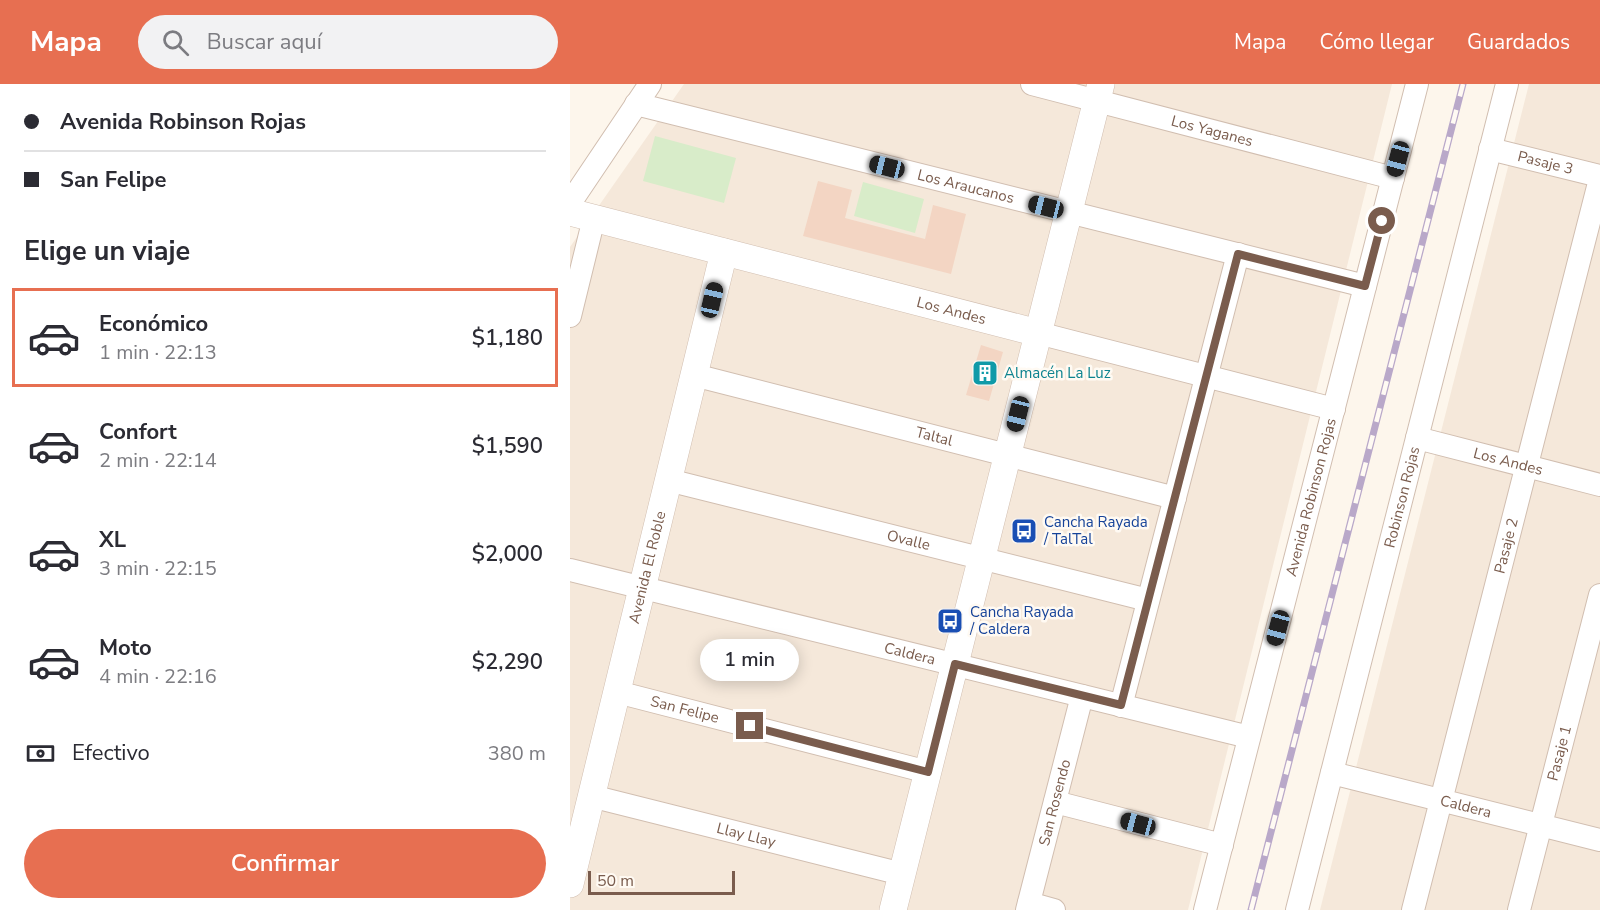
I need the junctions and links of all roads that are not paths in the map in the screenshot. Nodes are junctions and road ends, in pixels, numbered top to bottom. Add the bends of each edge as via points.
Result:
1 (650, 84) edge
2 (1032, 84) edge
3 (1417, 84) edge
4 (1507, 84) edge
5 (1099, 92) edge
6 (636, 104) junction
7 (1490, 149) junction
8 (1393, 178) junction
9 (1600, 178) edge
10 (570, 203) edge
11 (1069, 212) junction
12 (582, 215) edge
13 (724, 252) junction
14 (1238, 254) junction
15 (1365, 286) junction
16 (570, 316) edge
17 (1038, 333) junction
18 (694, 375) junction
19 (1206, 376) junction
20 (1334, 409) junction
21 (1417, 438) junction
22 (1007, 455) junction
23 (1527, 466) junction
24 (668, 480) junction
25 (1600, 485) edge
26 (1175, 498) junction
27 (982, 558) junction
28 (570, 570) edge
29 (642, 588) junction
30 (1600, 595) edge
31 (1148, 600) junction
32 (955, 664) junction
33 (617, 692) junction
34 (1082, 696) junction
35 (1121, 705) junction
36 (1250, 737) junction
37 (928, 772) junction
38 (1332, 772) junction
39 (591, 796) junction
40 (1441, 800) junction
41 (1055, 802) junction
42 (1541, 825) junction
43 (1600, 840) edge
44 (1222, 845) junction
45 (902, 874) junction
46 (570, 884) edge
47 (1028, 907) edge
48 (893, 910) edge
49 (1054, 910) edge
50 (1205, 910) edge
51 (1297, 910) edge
52 (1413, 910) edge
53 (1519, 910) edge

1 - 6 street
2 - 5 street, Los Yaganes
3 - 8 street, Avenida Robinson Rojas
4 - 7 street, Robinson Rojas
5 - 8 street, Los Yaganes
5 - 11 street
6 - 10 street
6 - 11 street, Los Araucanos
7 - 9 street, Pasaje 3
7 - 21 street, Robinson Rojas
8 - 15 street, Avenida Robinson Rojas
9 - 23 street, Pasaje 2
11 - 14 street, Los Araucanos
11 - 17 street
12 - 13 street, Los Andes
12 - 16 street
13 - 17 street, Los Andes
13 - 18 street, Avenida El Roble
14 - 15 street, Los Araucanos
14 - 19 street
15 - 20 street, Avenida Robinson Rojas
17 - 19 street, Los Andes
17 - 22 street
18 - 22 street, Taltal
18 - 24 street, Avenida El Roble
19 - 20 street, Los Andes
19 - 26 street
20 - 36 street, Avenida Robinson Rojas
21 - 23 street, Los Andes
21 - 38 street, Robinson Rojas
22 - 26 street, Taltal
22 - 27 street
23 - 25 street, Los Andes
23 - 40 street, Pasaje 2
24 - 27 street, Ovalle
24 - 29 street, Avenida El Roble
26 - 31 street
27 - 31 street, Ovalle
27 - 32 street
28 - 29 street, Caldera
29 - 32 street, Caldera
29 - 33 street, Avenida El Roble
30 - 42 street, Pasaje 1
31 - 35 street
32 - 34 street, Caldera
32 - 37 street
33 - 37 street, San Felipe
33 - 39 street, Avenida El Roble
34 - 35 street, Caldera
34 - 41 street, San Rosendo
35 - 36 street, Caldera
36 - 44 street, Avenida Robinson Rojas
37 - 45 street
38 - 40 street, Caldera
38 - 51 street, Robinson Rojas
39 - 45 street, Llay Llay
39 - 46 street, Avenida El Roble
40 - 42 street, Caldera
40 - 52 street, Pasaje 2
41 - 44 street
41 - 47 street, San Rosendo
42 - 43 street, Caldera
42 - 53 street, Pasaje 1
44 - 50 street, Avenida Robinson Rojas
45 - 48 street
47 - 49 street

